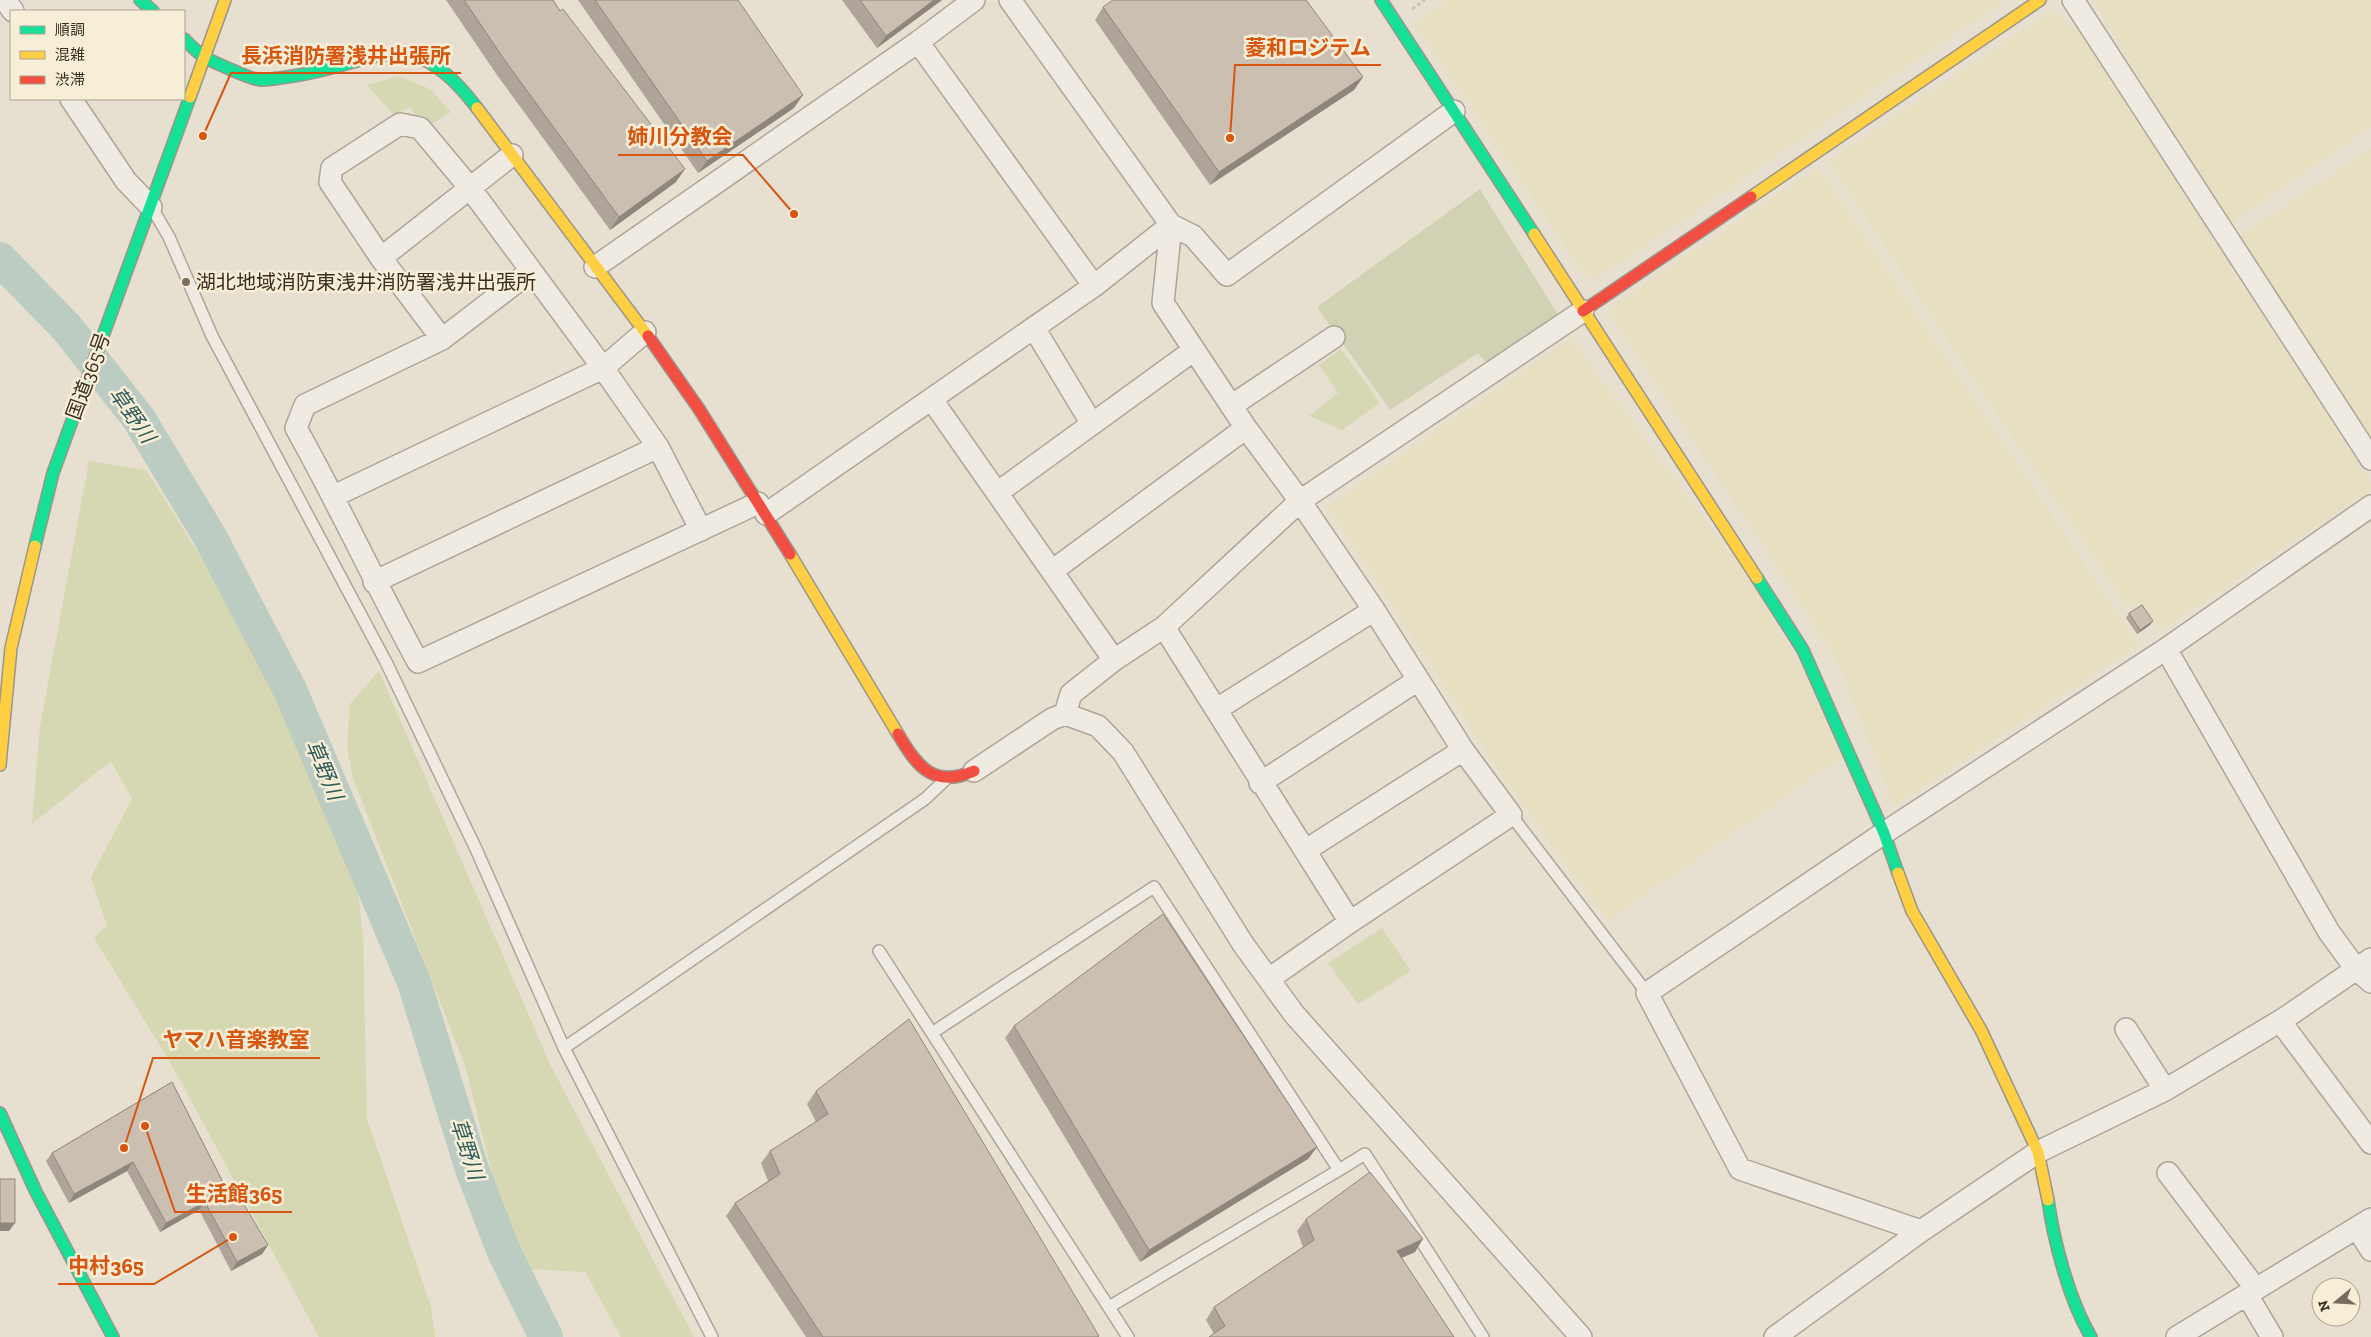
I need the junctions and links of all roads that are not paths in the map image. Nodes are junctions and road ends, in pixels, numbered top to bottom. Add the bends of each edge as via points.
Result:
1 (140, 0) edge
2 (225, 0) edge
3 (974, 0) edge
4 (1010, 0) edge
5 (1381, 0) edge
6 (2040, 0) edge
7 (2073, 0) edge
8 (151, 10) edge
9 (185, 40) edge
10 (918, 42) junction
11 (204, 57) junction
12 (72, 100) edge
13 (1454, 111) junction
14 (512, 155) junction
15 (470, 188) junction
16 (148, 215) junction
17 (1171, 226) junction
18 (381, 258) junction
19 (595, 267) junction
20 (531, 272) junction
21 (1094, 286) junction
22 (1583, 311) junction
23 (1034, 328) junction
24 (645, 332) junction
25 (1334, 337) dead end
26 (442, 339) junction
27 (1194, 350) junction
28 (603, 368) junction
29 (932, 400) junction
30 (1232, 406) junction
31 (1092, 424) junction
32 (1246, 428) junction
33 (658, 447) junction
34 (2371, 459) edge
35 (997, 493) junction
36 (334, 496) junction
37 (1300, 501) junction
38 (2371, 506) edge
39 (762, 509) junction
40 (701, 530) junction
41 (1052, 571) junction
42 (374, 582) junction
43 (1374, 610) junction
44 (1164, 627) junction
45 (0, 642) edge
46 (11, 648) junction
47 (2166, 649) junction
48 (1114, 660) junction
49 (1418, 680) junction
50 (1217, 709) junction
51 (1065, 714) junction
52 (1464, 750) junction
53 (0, 765) edge
54 (974, 771) joint
55 (946, 779) junction
56 (1260, 783) junction
57 (1511, 815) junction
58 (1884, 833) junction
59 (1306, 850) junction
60 (1350, 922) junction
61 (879, 951) dead end
62 (2366, 970) edge
63 (1269, 979) junction
64 (1647, 993) junction
65 (2280, 1021) junction
66 (2126, 1029) dead end
67 (932, 1033) junction
68 (564, 1048) junction
69 (2165, 1090) junction
70 (0, 1113) edge
71 (2371, 1143) edge
72 (2038, 1152) junction
73 (1340, 1170) junction
74 (2168, 1173) dead end
75 (2364, 1223) edge
76 (1921, 1231) junction
77 (2371, 1250) edge
78 (2252, 1292) junction
79 (1109, 1307) junction
80 (113, 1337) edge
81 (712, 1337) edge
82 (1128, 1337) edge
83 (1483, 1337) edge
84 (1580, 1337) edge
85 (1775, 1337) edge
86 (2091, 1337) edge
87 (2177, 1337) edge
88 (2272, 1337) edge

1 - 8 main road
2 - 11 main road, 国道365号
3 - 10 street
4 - 17 street
5 - 13 main road
6 - 22 main road
7 - 34 street
9 - 11 main road
10 - 19 street
10 - 21 street
11 - 14 main road via 259,80 384,54 416,56 441,68 462,88
11 - 16 main road, 国道365号
12 - 16 street
13 - 17 street via 1227,275 1193,236
13 - 22 main road
14 - 15 street
14 - 19 main road
15 - 18 street
15 - 18 street via 420,128 400,124 332,168 330,182
15 - 20 street
16 - 46 main road, 国道365号 via 53,473
16 - 68 lane via 169,237 212,336 390,671 476,849
17 - 21 street
17 - 27 street via 1163,303
18 - 26 street
19 - 24 main road
20 - 26 street
20 - 28 street
21 - 23 street
22 - 37 street
22 - 58 main road via 1803,650
23 - 29 street
23 - 31 street
24 - 28 street
24 - 39 main road via 699,409
25 - 30 street
26 - 36 street via 305,405 296,428
27 - 30 street
27 - 31 street
28 - 33 street
28 - 36 street
29 - 35 street
29 - 39 street
30 - 32 street
31 - 35 street
32 - 37 street
32 - 41 street
33 - 40 street
33 - 42 street
35 - 41 street
36 - 42 street
37 - 43 street
37 - 44 street
38 - 47 street
39 - 40 street
39 - 55 main road via 914,761 928,772
40 - 42 street via 418,662
41 - 48 street
43 - 49 street
43 - 50 street
44 - 48 street
44 - 50 street
45 - 46 main road
46 - 53 main road, 国道365号
47 - 58 street
47 - 62 street via 2329,932
48 - 51 street via 1070,694
49 - 52 street
49 - 56 street
50 - 56 street
51 - 54 street via 1052,719
51 - 63 street via 1098,726 1123,752 1243,944
52 - 57 street
52 - 59 street
54 - 55 main road via 963,777
55 - 68 lane via 925,799
56 - 59 street
57 - 60 street
57 - 64 lane
58 - 64 street
58 - 72 main road via 1912,911 1981,1030
59 - 60 street
60 - 63 street
61 - 67 lane
62 - 65 street
63 - 84 street via 1294,1014
64 - 76 street via 1740,1169
65 - 69 street
65 - 71 street
66 - 69 street
67 - 73 lane via 1154,887
67 - 79 lane
68 - 81 lane
69 - 72 street
70 - 80 main road via 36,1192
72 - 76 street
72 - 86 main road via 2050,1220 2078,1315
73 - 79 lane
73 - 83 lane via 1365,1154
74 - 78 street
75 - 77 street
75 - 78 street
76 - 85 street
78 - 87 street
78 - 88 street
79 - 82 lane

